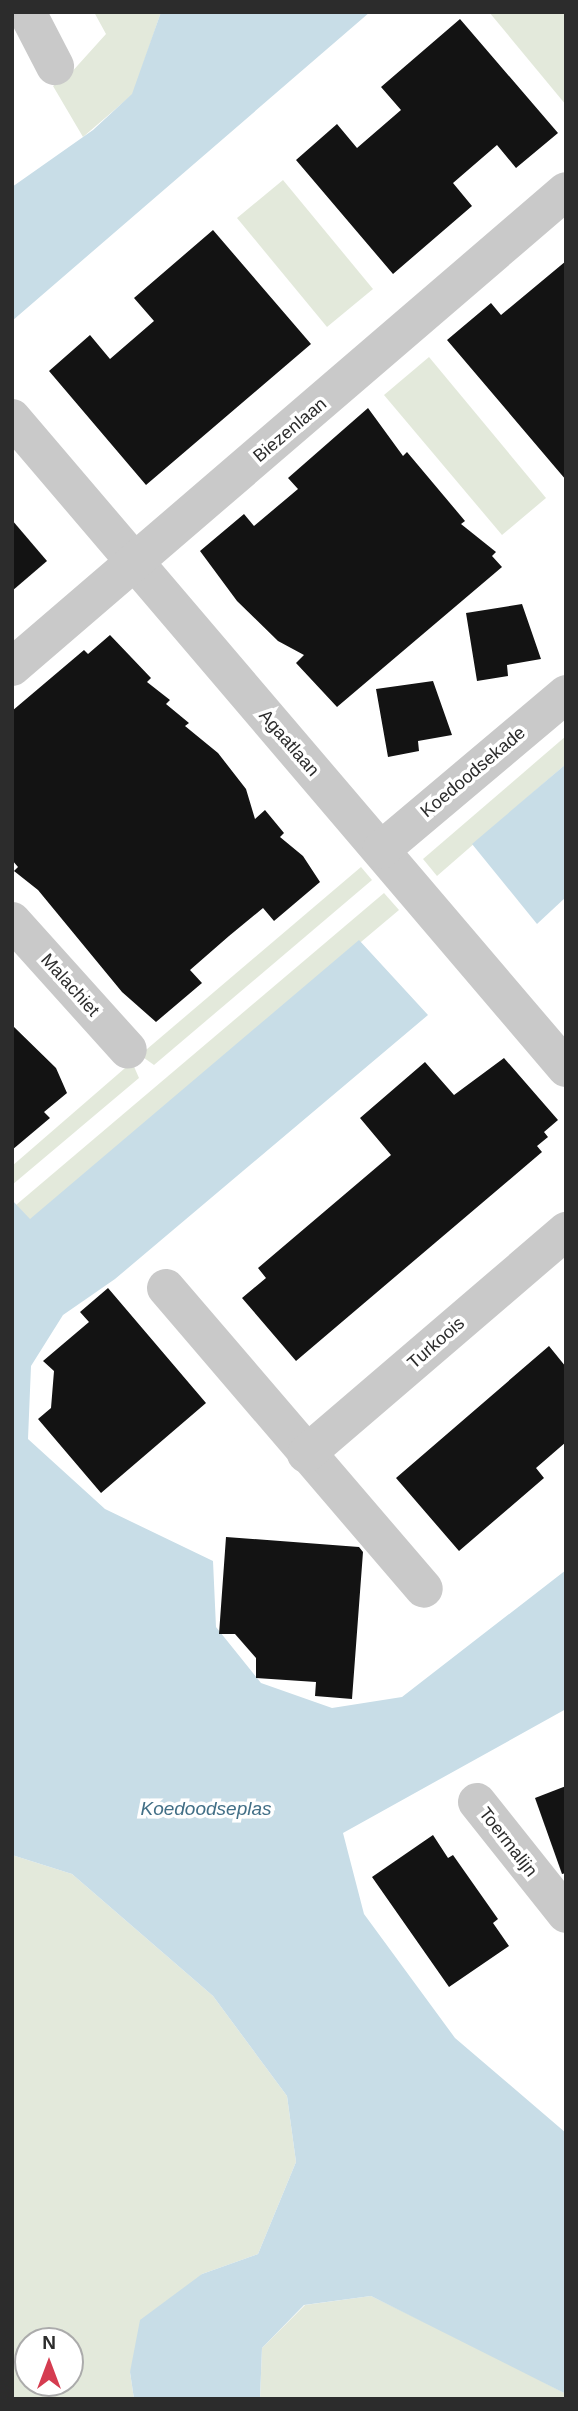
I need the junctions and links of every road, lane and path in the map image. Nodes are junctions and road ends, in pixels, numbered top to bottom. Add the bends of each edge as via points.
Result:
1 (27, 12) edge
2 (55, 66) dead end
3 (566, 191) edge
4 (12, 418) edge
5 (132, 563) junction
6 (12, 667) edge
7 (566, 694) edge
8 (381, 850) junction
9 (12, 920) edge
10 (128, 1050) dead end
11 (566, 1068) edge
12 (566, 1231) edge
13 (166, 1288) dead end
14 (306, 1454) junction
15 (424, 1589) dead end
16 (477, 1802) dead end
17 (566, 1914) edge

1 - 2 street
3 - 5 street, Biezenlaan
4 - 5 street, Agaatlaan
5 - 6 street, Biezenlaan
5 - 8 street, Agaatlaan
7 - 8 street, Koedoodsekade
8 - 11 street, Agaatlaan
9 - 10 street, Malachiet
12 - 14 street, Turkoois
13 - 14 street
14 - 15 street
16 - 17 street, Toermalijn

